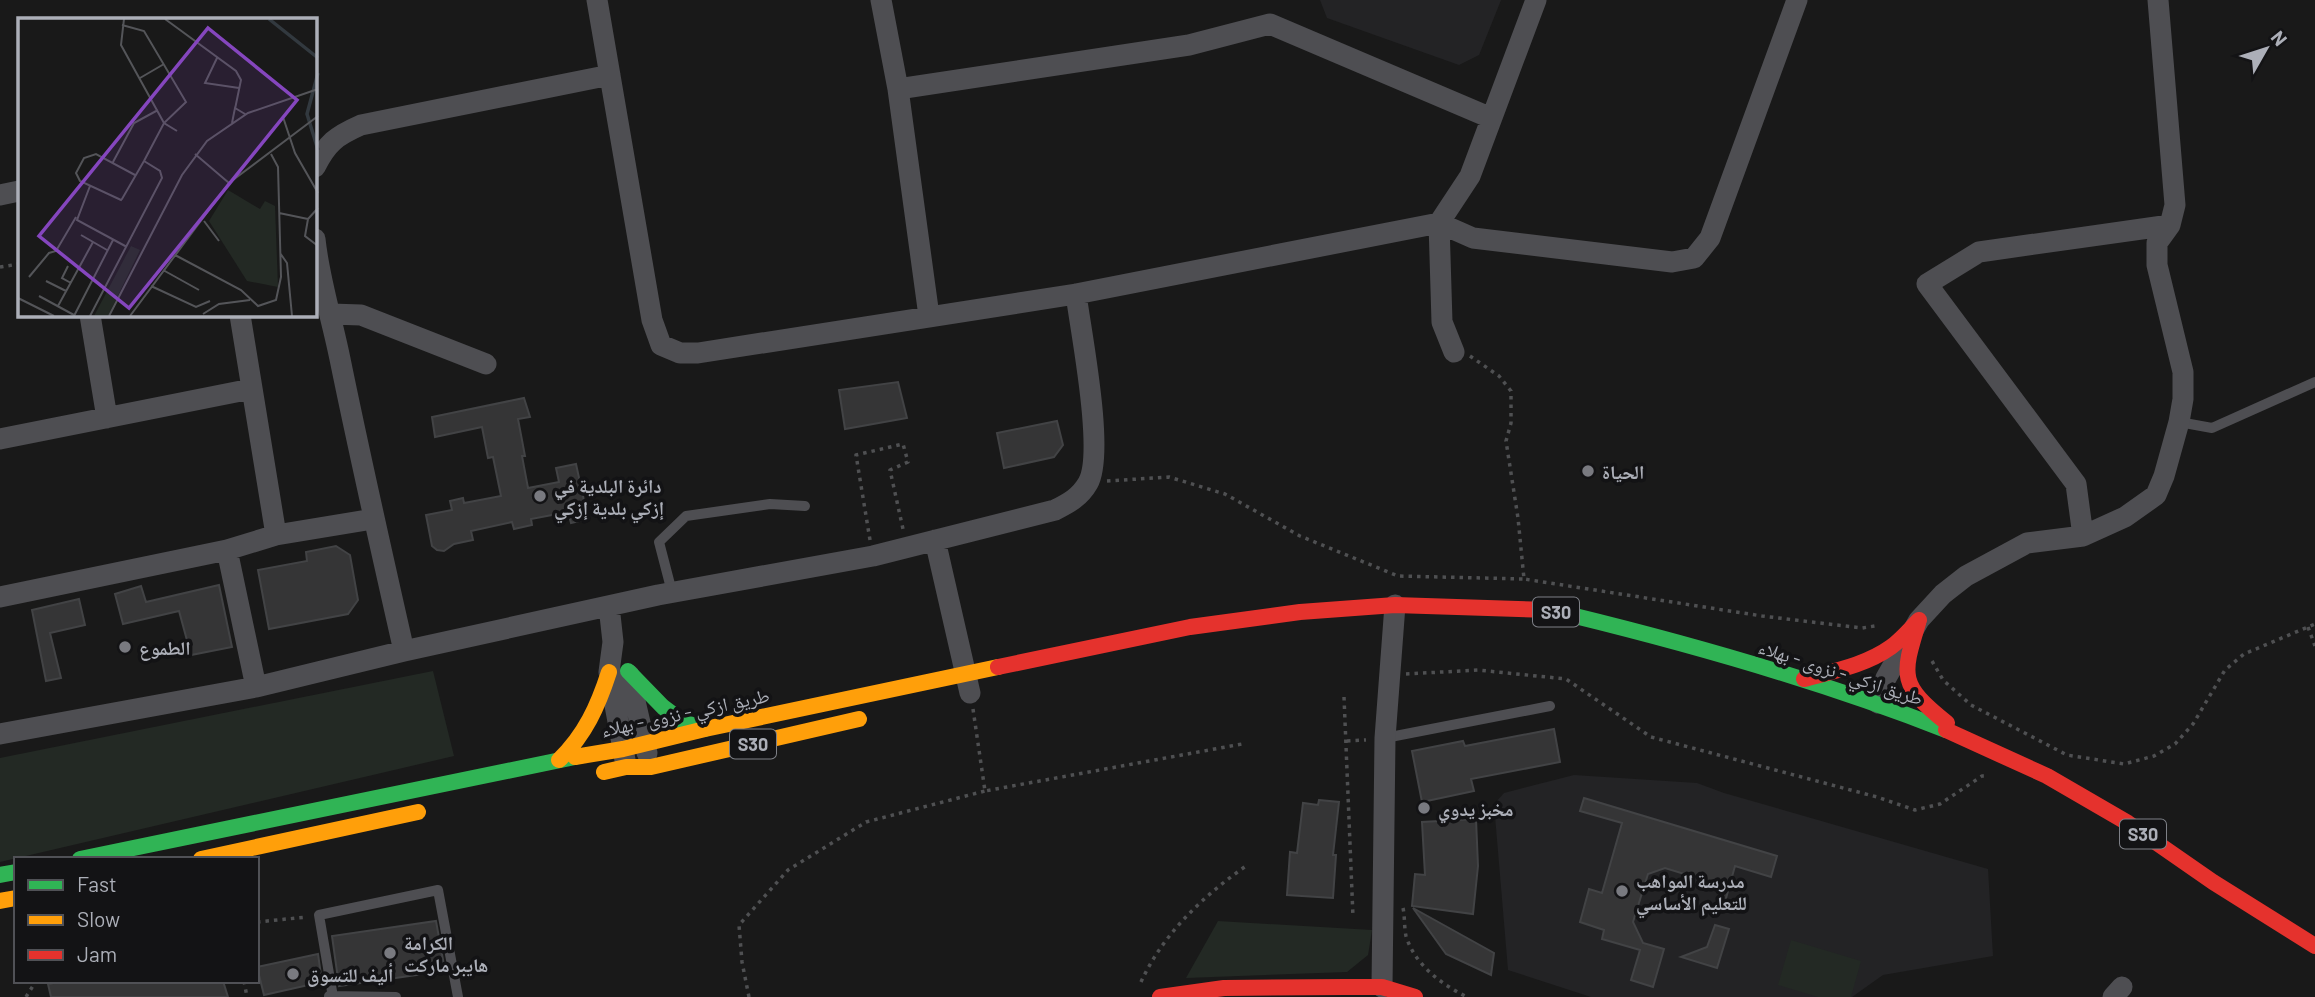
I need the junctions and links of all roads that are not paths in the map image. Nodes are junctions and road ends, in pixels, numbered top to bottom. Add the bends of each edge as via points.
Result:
1 (597, 0) edge
2 (881, 0) edge
3 (1536, 0) edge
4 (1797, 0) edge
5 (2158, 0) edge
6 (610, 75) junction
7 (898, 89) junction
8 (1491, 118) junction
9 (318, 152) edge
10 (18, 191) edge
11 (0, 195) edge
12 (1439, 222) junction
13 (2170, 225) junction
14 (317, 260) edge
15 (1076, 294) junction
16 (331, 314) junction
17 (929, 316) junction
18 (90, 317) edge
19 (240, 317) edge
20 (1454, 352) road end
21 (486, 364) dead end
22 (2315, 383) edge
23 (251, 389) junction
24 (107, 418) junction
25 (2179, 422) junction
26 (0, 439) edge
27 (804, 506) dead end
28 (373, 519) junction
29 (276, 535) junction
30 (2083, 536) junction
31 (935, 540) junction
32 (227, 550) junction
33 (672, 592) junction
34 (0, 597) edge
35 (1395, 605) junction
36 (609, 606) junction
37 (1300, 612) junction
38 (1919, 620) junction
39 (1187, 644) dead end
40 (404, 651) junction
41 (618, 672) junction
42 (1804, 678) junction
43 (256, 687) junction
44 (969, 689) junction
45 (1878, 703) junction
46 (1550, 706) dead end
47 (875, 716) dead end
48 (705, 729) junction
49 (0, 734) edge
50 (1962, 736) junction
51 (1385, 738) junction
52 (645, 744) junction
53 (625, 758) junction
54 (559, 760) junction
55 (651, 767) junction
56 (587, 776) dead end
57 (427, 811) dead end
58 (90, 857) edge
59 (210, 857) edge
60 (2315, 946) edge
61 (1382, 987) junction
62 (331, 997) edge
63 (396, 997) edge
64 (458, 997) edge
65 (1160, 997) edge
66 (1415, 997) edge

1 - 6 street
2 - 7 street
3 - 8 street
4 - 12 street via 1710,238 1694,258 1672,262 1473,238
5 - 13 street via 2175,205
6 - 9 street via 361,125
6 - 17 street via 652,320 661,345 680,353 698,353
7 - 8 street via 1189,45 1270,24
7 - 17 street
8 - 12 street via 1470,176
10 - 11 street
12 - 15 street
12 - 20 street via 1442,322
13 - 25 street via 2157,243 2157,265 2183,372
13 - 30 street via 1979,252 1927,284 2076,484
14 - 16 street
15 - 17 street
15 - 31 street via 1095,435 1089,482 1076,499 1055,510
16 - 21 street via 361,315
16 - 28 street
18 - 24 street
19 - 23 street
22 - 25 lane via 2212,428
23 - 24 street
23 - 29 street
24 - 26 street
25 - 30 street via 2156,495 2125,517
27 - 33 lane via 770,504 686,516 659,542
28 - 29 street
28 - 40 street
29 - 32 street
30 - 38 street via 2026,543 1966,576
31 - 33 street via 873,556
31 - 44 street
32 - 34 street
32 - 43 street
33 - 36 street
35 - 37 main road, طريق ازكي - نزوى - بهلاء / S30
35 - 42 main road, طريق ازكي - نزوى - بهلاء / S30 via 1551,610
35 - 51 street
36 - 40 street
36 - 41 street
37 - 39 main road, طريق ازكي - نزوى - بهلاء / S30
37 - 44 main road, طريق ازكي - نزوى - بهلاء / S30 via 1190,627
38 - 42 main road via 1872,658
38 - 45 street via 1886,678
38 - 50 main road via 1906,665 1909,684 1926,706
40 - 43 street
41 - 48 main road via 683,722
41 - 52 street
41 - 53 street
41 - 54 main road via 584,735
42 - 45 main road, طريق ازكي - نزوى - بهلاء / S30
43 - 49 street
44 - 48 main road, طريق ازكي - نزوى - بهلاء / S30
45 - 50 main road, طريق ازكي - نزوى - بهلاء / S30
46 - 51 lane
47 - 55 main road, طريق ازكي - نزوى - بهلاء / S30
48 - 52 main road, طريق ازكي - نزوى - بهلاء / S30
50 - 60 main road, طريق ازكي - نزوى - بهلاء / S30 via 2047,776 2128,823
51 - 61 street
52 - 53 main road, طريق ازكي - نزوى - بهلاء / S30
52 - 55 street
53 - 54 main road, طريق ازكي - نزوى - بهلاء / S30
53 - 55 main road, طريق ازكي - نزوى - بهلاء / S30
53 - 56 main road, طريق ازكي - نزوى - بهلاء / S30
54 - 58 main road, طريق ازكي - نزوى - بهلاء / S30
57 - 59 main road
61 - 65 main road via 1224,988
61 - 66 main road
62 - 63 lane
62 - 64 lane via 320,915 438,890

